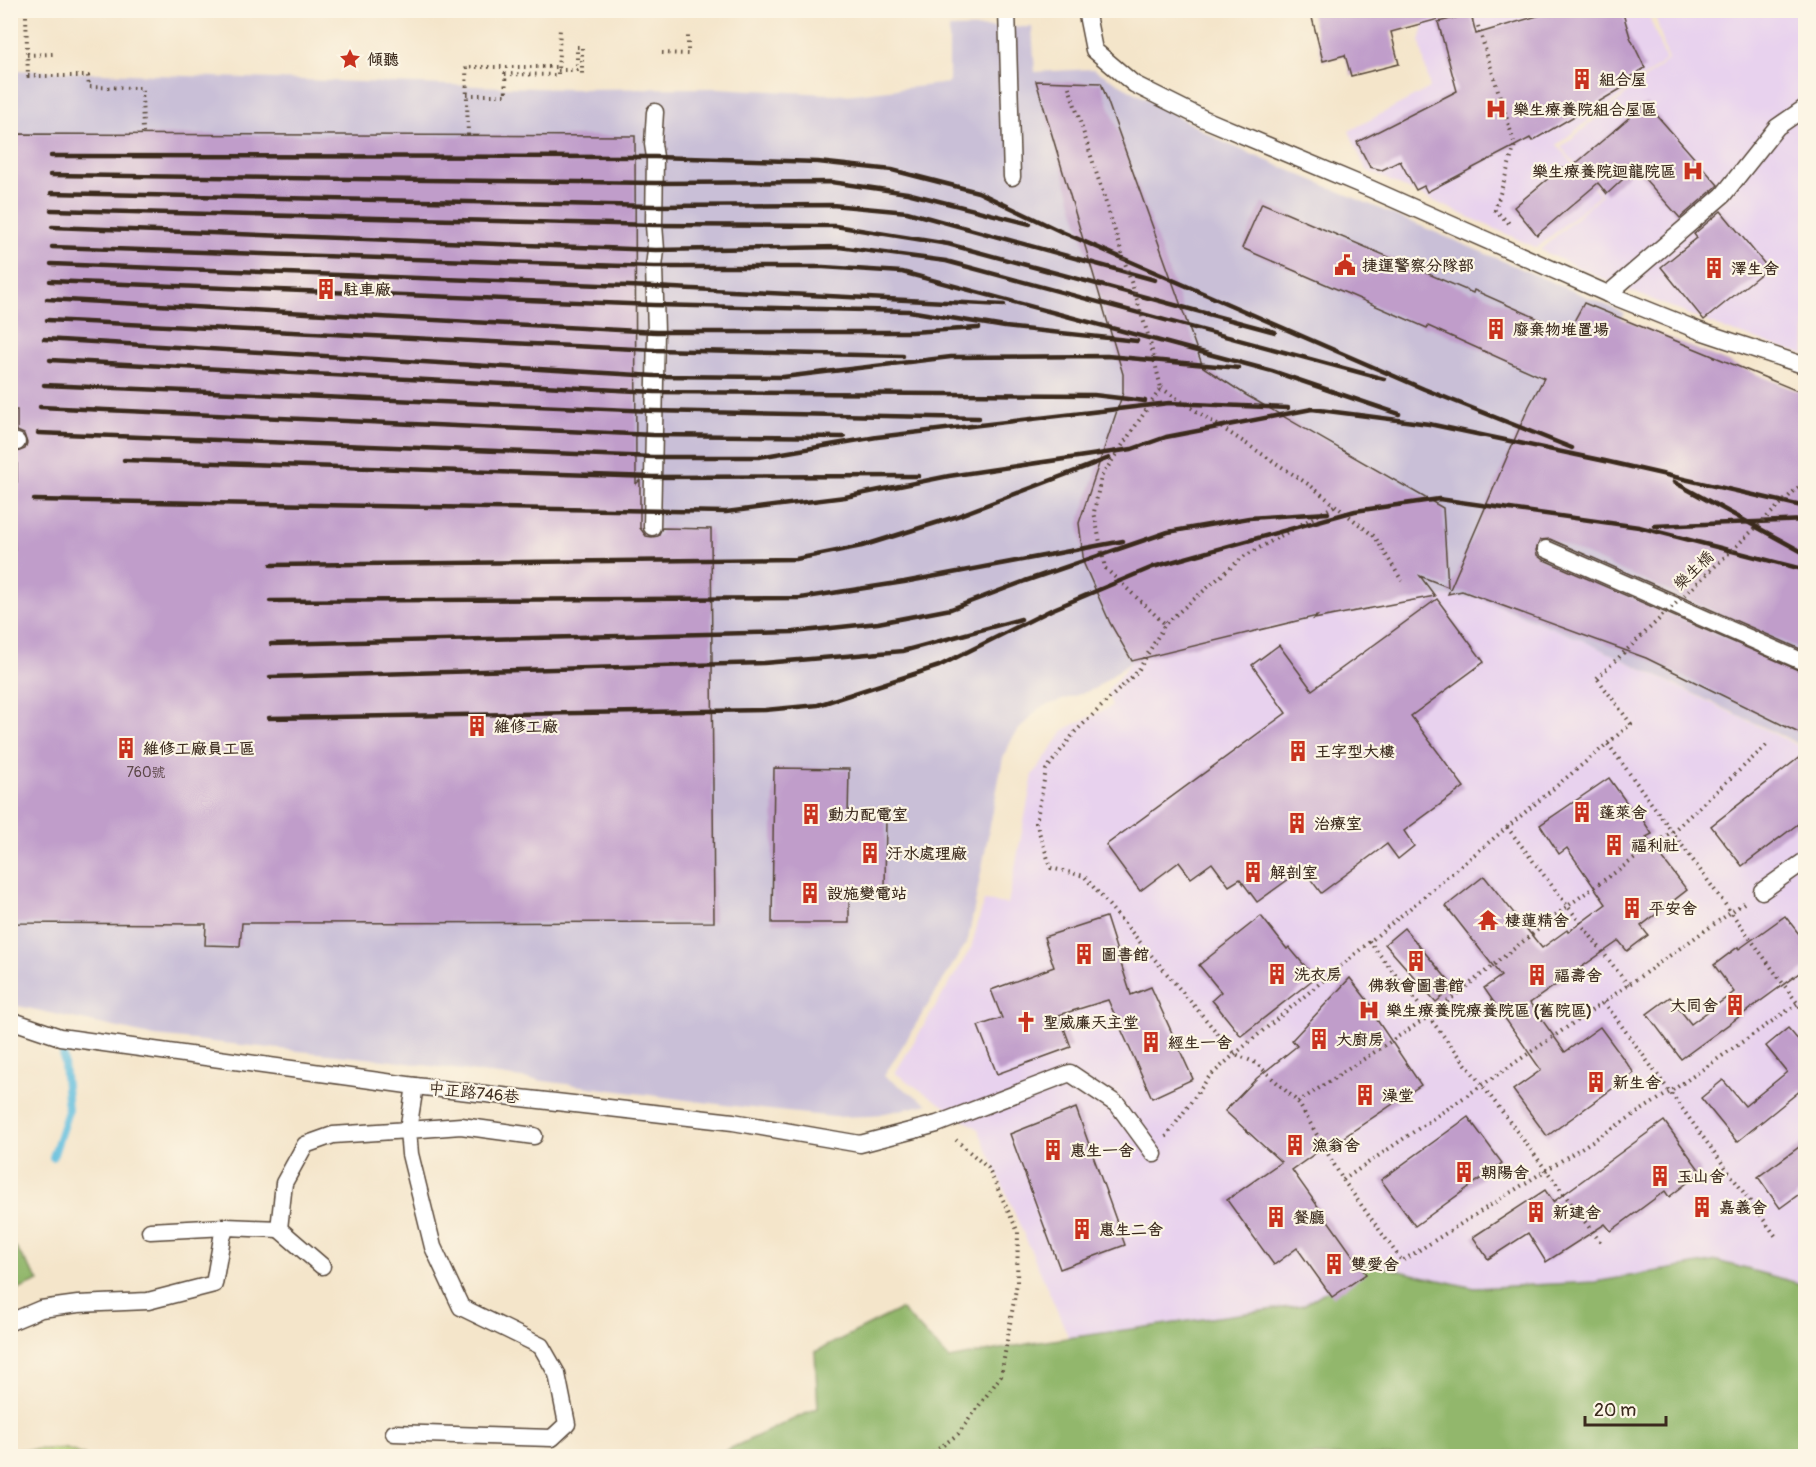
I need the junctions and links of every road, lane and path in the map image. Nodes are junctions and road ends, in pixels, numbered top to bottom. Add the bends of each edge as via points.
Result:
1 (1007, 10) edge
2 (1086, 10) edge
3 (26, 16) dead end
4 (1478, 26) dead end
5 (560, 27) dead end
6 (688, 35) dead end
7 (54, 54) dead end
8 (662, 54) dead end
9 (27, 55) junction
10 (558, 68) junction
11 (582, 78) dead end
12 (1069, 87) dead end
13 (467, 94) junction
14 (1806, 107) edge
15 (655, 112) dead end
16 (142, 134) dead end
17 (468, 135) dead end
18 (1012, 177) dead end
19 (1520, 232) dead end
20 (1608, 294) junction
21 (1806, 366) edge
22 (1161, 388) junction
23 (1806, 480) edge
24 (1334, 506) junction
25 (652, 526) dead end
26 (1546, 549) dead end
27 (1402, 581) dead end
28 (1165, 624) junction
29 (1806, 663) edge
30 (1608, 744) junction
31 (1768, 744) dead end
32 (1507, 827) junction
33 (1672, 832) junction
34 (1806, 860) edge
35 (1762, 891) joint
36 (1569, 905) junction
37 (1730, 912) junction
38 (1369, 942) junction
39 (1628, 985) junction
40 (1604, 1002) junction
41 (1797, 1004) junction
42 (1806, 1015) edge
43 (1428, 1017) junction
44 (10, 1020) edge
45 (1235, 1054) junction
46 (1482, 1085) junction
47 (415, 1086) junction
48 (1670, 1092) junction
49 (1298, 1102) junction
50 (937, 1124) junction
51 (408, 1130) junction
52 (534, 1136) dead end
53 (1154, 1154) joint
54 (1546, 1170) junction
55 (1343, 1180) junction
56 (226, 1227) junction
57 (279, 1229) junction
58 (150, 1231) dead end
59 (1778, 1238) dead end
60 (1601, 1243) dead end
61 (322, 1266) dead end
62 (10, 1322) edge
63 (394, 1433) dead end
64 (929, 1456) edge

1 - 18 lane
2 - 20 lane via 1094,50 1134,84 1202,118
3 - 9 path
4 - 19 path via 1515,145 1495,210
5 - 10 path
6 - 8 path via 688,54
7 - 9 path
9 - 16 path via 28,76 88,76 89,87 142,88
10 - 11 path via 577,69 577,47 582,47
10 - 13 path via 466,67
10 - 13 path via 558,75 505,74 506,95
12 - 22 path, bridge via 1149,338
13 - 17 path
14 - 20 lane via 1778,126 1723,195
15 - 25 lane
20 - 21 lane via 1700,332
22 - 24 path via 1311,486
22 - 28 path via 1101,477 1094,512 1105,568
23 - 30 path, 樂生橋, bridge via 1598,678 1631,724
24 - 27 path via 1375,537
24 - 28 path via 1243,557
26 - 29 lane
28 - 45 path via 1138,671 1075,732 1046,770 1036,823 1051,868 1084,876
30 - 32 path
30 - 33 path
31 - 33 path
32 - 36 path
32 - 38 path
33 - 36 path
33 - 37 path
34 - 35 lane
35 - 37 path
36 - 39 path
36 - 43 path
37 - 39 path
37 - 41 path
38 - 43 path
38 - 45 path
39 - 40 path
40 - 46 path
40 - 48 path
41 - 42 path
41 - 48 path
43 - 46 path
43 - 49 path
44 - 47 lane, 中正路746巷 via 60,1037
45 - 49 path via 1256,1063
45 - 53 path via 1209,1077
46 - 54 path
46 - 55 path
47 - 50 lane, 中正路746巷 via 733,1122 860,1144
47 - 51 lane
48 - 54 path
48 - 59 path
49 - 55 path
50 - 53 lane, 中正路746巷 via 1070,1073 1118,1105
50 - 64 path via 988,1168 1018,1232 1017,1273 1001,1376 958,1434
51 - 52 lane via 461,1126
51 - 57 lane via 333,1134 305,1145 284,1183
51 - 63 lane via 410,1154 433,1247 461,1307 542,1346 557,1374 567,1424 552,1438
54 - 55 path via 1402,1261
54 - 60 path
56 - 57 lane
56 - 58 lane
56 - 62 lane via 214,1284 148,1301 41,1309
57 - 61 lane

